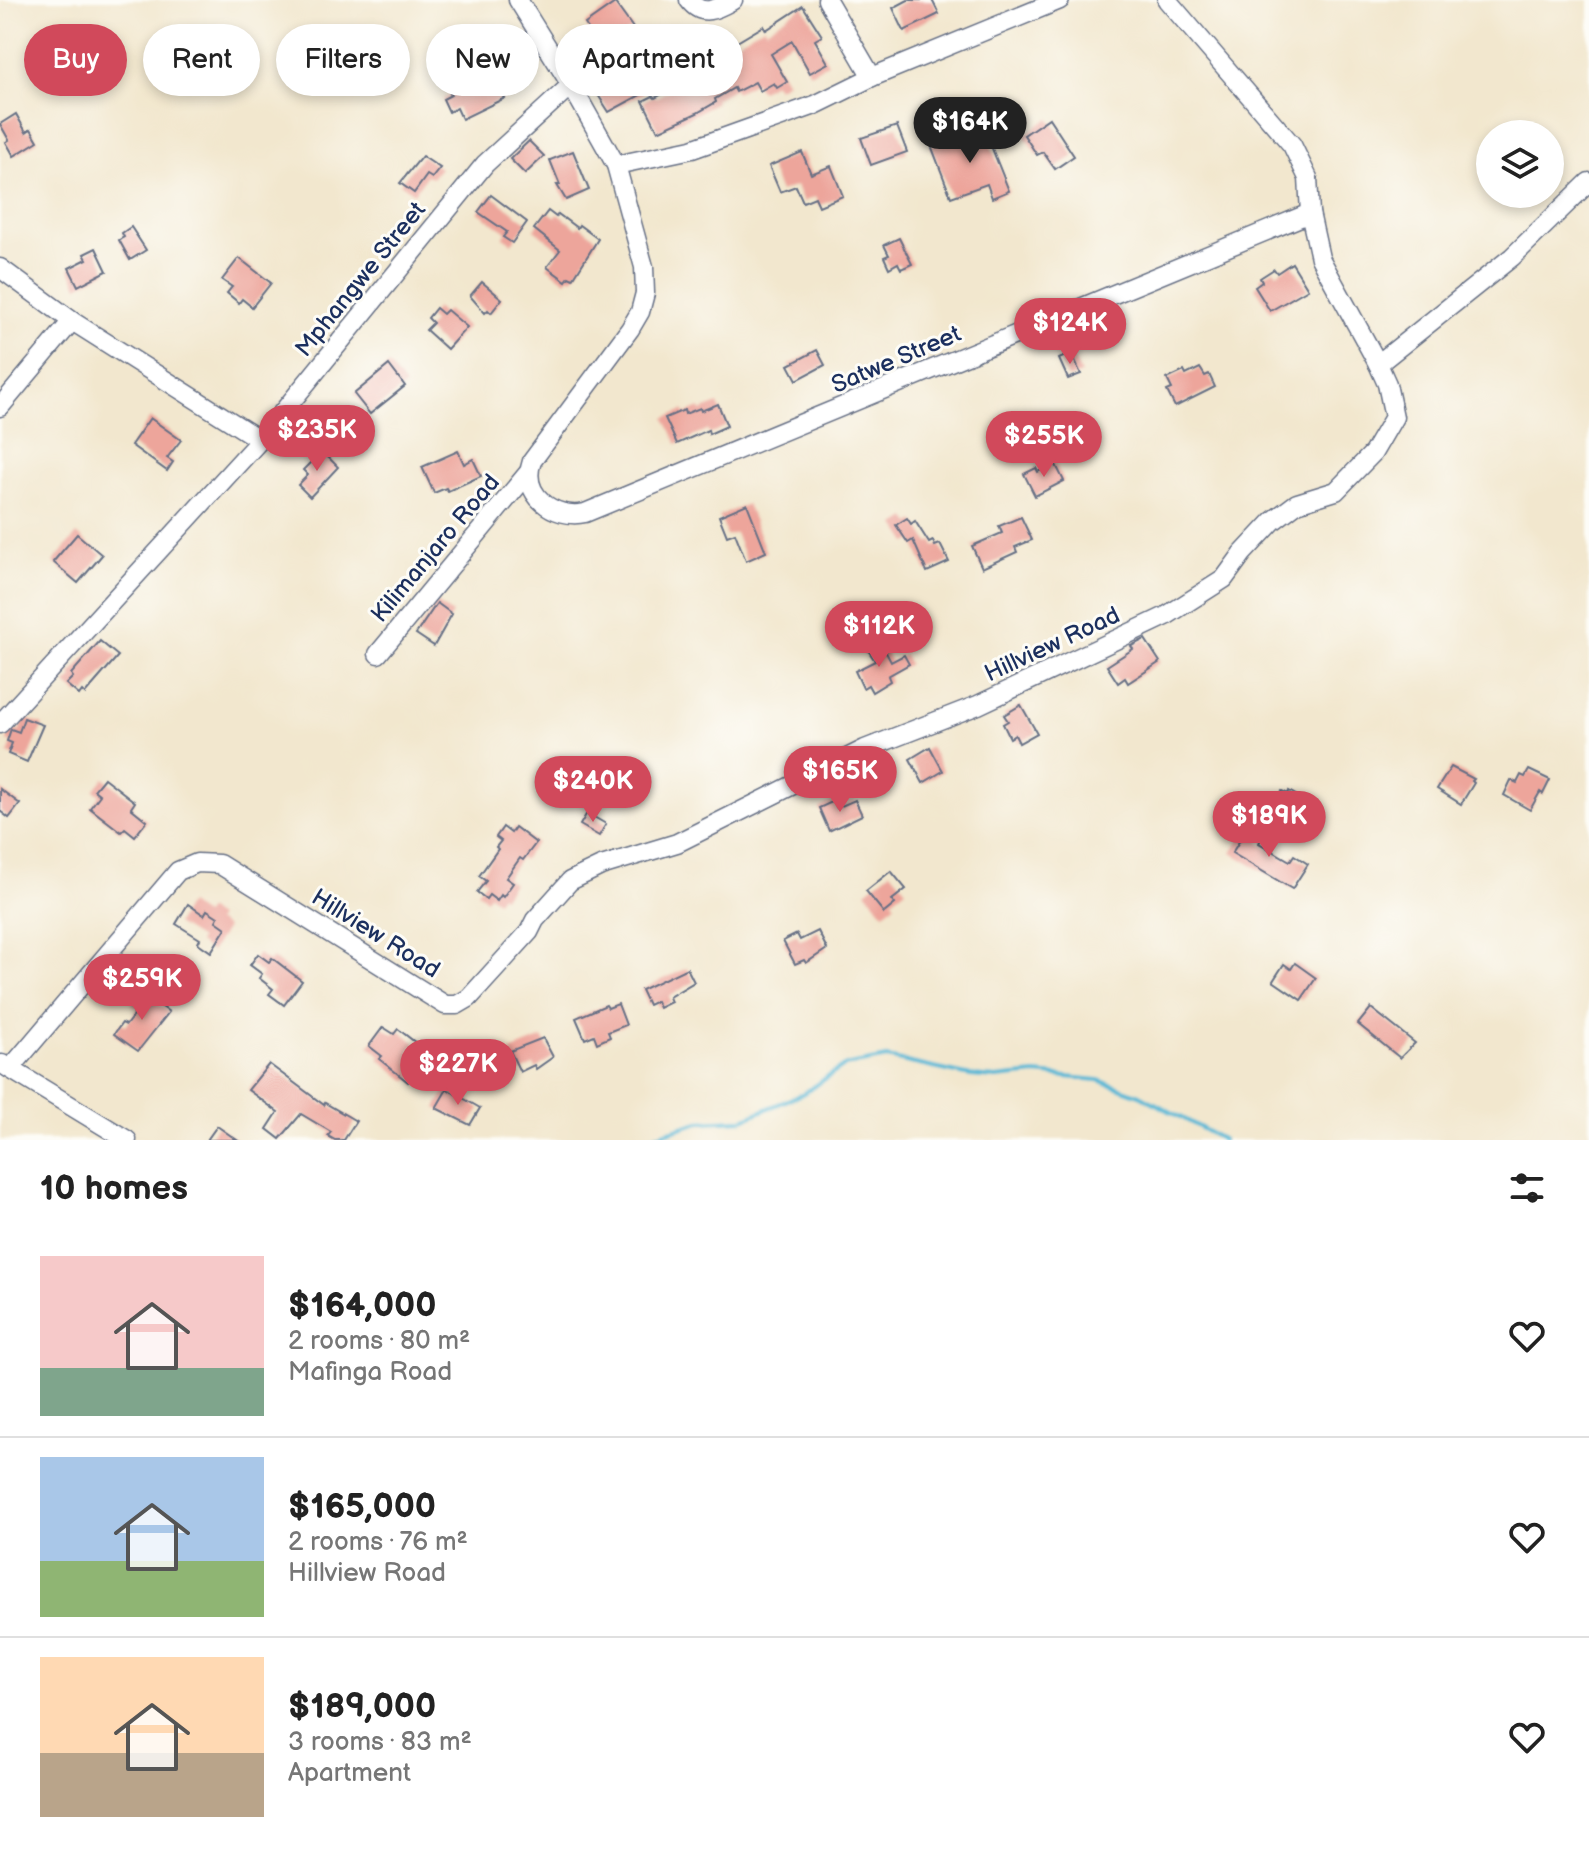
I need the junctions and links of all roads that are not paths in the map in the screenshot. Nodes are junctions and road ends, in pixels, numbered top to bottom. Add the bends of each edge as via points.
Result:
1 (518, 0) edge
2 (689, 0) edge
3 (733, 0) edge
4 (827, 0) edge
5 (1060, 0) edge
6 (1167, 0) edge
7 (555, 59) edge
8 (872, 77) junction
9 (559, 96) edge
10 (577, 96) edge
11 (616, 165) junction
12 (1589, 182) edge
13 (1310, 213) junction
14 (0, 268) edge
15 (72, 321) junction
16 (1378, 364) junction
17 (0, 407) edge
18 (260, 440) junction
19 (530, 467) junction
20 (378, 654) dead end
21 (0, 724) edge
22 (5, 1066) edge
23 (127, 1140) edge

1 - 7 street, Kilimanjaro Road
2 - 3 street via 704,11
4 - 8 street
5 - 8 street
6 - 13 street, Hillview Road via 1292,145 1308,178
8 - 11 street via 815,105 692,149
9 - 18 street, Mphangwe Street via 485,164
10 - 11 street, Kilimanjaro Road
11 - 19 street, Kilimanjaro Road via 644,267 640,312
12 - 16 street via 1512,257
13 - 16 street, Hillview Road via 1320,258
13 - 19 street, Satwe Street via 585,513 560,513 541,500 530,486
14 - 15 street
15 - 17 street
15 - 18 street
16 - 22 street, Hillview Road via 1394,417 1373,453 1336,491 1297,503 1273,521 1224,579 1166,616 978,705 865,749 677,843 570,881 469,998 457,1005 445,1005 219,864 197,863 178,871
18 - 21 street, Mphangwe Street
19 - 20 street, Kilimanjaro Road
22 - 23 street, Hillview Road

